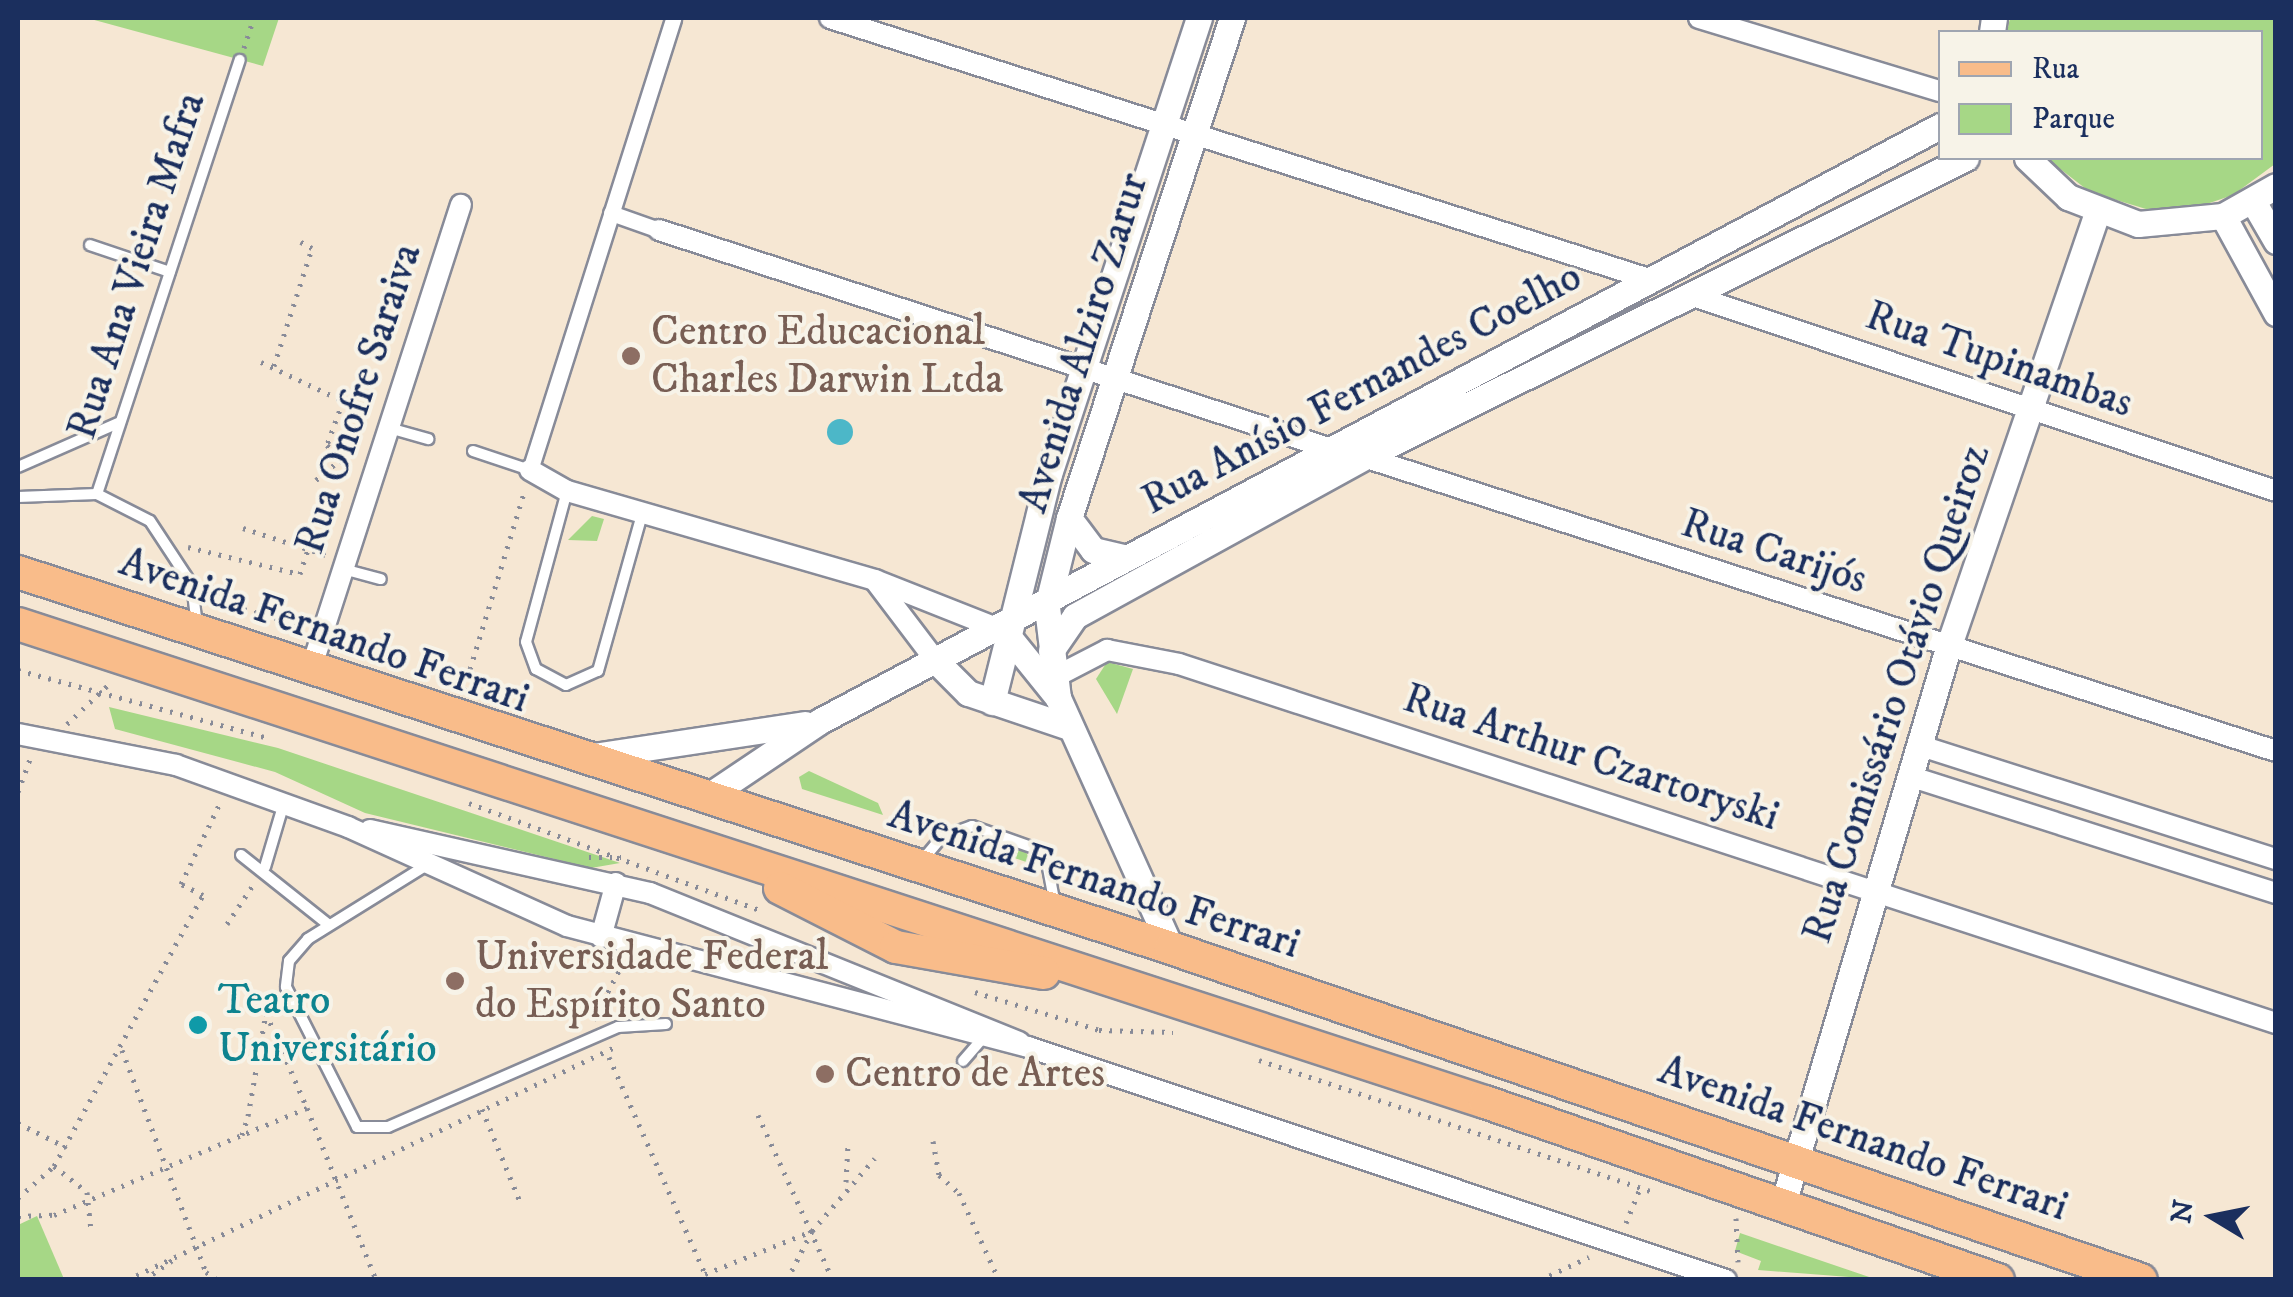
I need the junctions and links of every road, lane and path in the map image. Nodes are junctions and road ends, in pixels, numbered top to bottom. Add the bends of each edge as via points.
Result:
1 (254, 18) edge
2 (673, 18) edge
3 (830, 18) edge
4 (1199, 18) edge
5 (1232, 18) edge
6 (1699, 18) edge
7 (240, 60) joint
8 (1938, 90) edge
9 (1938, 127) edge
10 (1162, 130) junction
11 (1190, 139) junction
12 (1960, 160) edge
13 (2030, 160) edge
14 (2266, 198) edge
15 (461, 205) dead end
16 (2097, 212) junction
17 (611, 213) junction
18 (2223, 216) junction
19 (659, 230) joint
20 (2276, 241) edge
21 (302, 242) dead end
22 (90, 245) dead end
23 (170, 272) junction
24 (1654, 281) junction
25 (1699, 298) junction
26 (2276, 313) edge
27 (1509, 356) junction
28 (261, 362) dead end
29 (274, 367) junction
30 (1086, 368) junction
31 (1112, 378) junction
32 (1461, 382) junction
33 (1520, 383) junction
34 (1471, 408) junction
35 (2029, 411) junction
36 (118, 423) junction
37 (389, 428) junction
38 (428, 439) dead end
39 (1332, 449) junction
40 (473, 450) dead end
41 (1364, 457) junction
42 (340, 460) junction
43 (18, 467) edge
44 (530, 470) junction
45 (316, 480) dead end
46 (346, 490) dead end
47 (567, 490) junction
48 (2276, 491) edge
49 (97, 494) junction
50 (18, 497) edge
51 (642, 511) junction
52 (1069, 518) junction
53 (243, 528) dead end
54 (331, 538) dead end
55 (174, 539) junction
56 (187, 547) junction
57 (308, 549) junction
58 (1126, 558) junction
59 (196, 564) dead end
60 (344, 570) junction
61 (18, 572) edge
62 (380, 580) dead end
63 (875, 580) junction
64 (206, 582) dead end
65 (1048, 607) junction
66 (18, 624) edge
67 (324, 631) junction
68 (1004, 631) junction
69 (198, 632) junction
70 (1948, 648) junction
71 (936, 662) junction
72 (310, 672) junction
73 (1055, 675) junction
74 (95, 695) dead end
75 (992, 702) junction
76 (455, 720) junction
77 (820, 721) junction
78 (1069, 727) junction
79 (18, 734) edge
80 (52, 739) junction
81 (1918, 745) junction
82 (2276, 751) edge
83 (567, 758) junction
84 (24, 765) dead end
85 (1909, 776) junction
86 (18, 792) edge
87 (704, 799) junction
88 (285, 802) junction
89 (216, 813) dead end
90 (348, 827) junction
91 (443, 841) junction
92 (241, 855) dead end
93 (724, 856) junction
94 (2276, 859) edge
95 (428, 866) junction
96 (265, 867) junction
97 (917, 867) junction
98 (616, 883) junction
99 (254, 884) dead end
100 (1873, 892) junction
101 (2276, 893) edge
102 (1056, 911) junction
103 (227, 924) dead end
104 (329, 924) junction
105 (601, 937) junction
106 (762, 938) junction
107 (1171, 948) junction
108 (749, 973) junction
109 (593, 1020) dead end
110 (2276, 1023) edge
111 (634, 1024) junction
112 (666, 1024) dead end
113 (598, 1034) junction
114 (987, 1034) junction
115 (122, 1050) junction
116 (609, 1057) junction
117 (963, 1061) dead end
118 (474, 1086) junction
119 (306, 1108) junction
120 (483, 1112) junction
121 (758, 1116) dead end
122 (19, 1126) edge
123 (242, 1135) junction
124 (933, 1141) dead end
125 (66, 1147) junction
126 (848, 1147) dead end
127 (876, 1158) dead end
128 (1797, 1162) junction
129 (54, 1166) junction
130 (170, 1167) junction
131 (334, 1180) junction
132 (846, 1185) junction
133 (1745, 1190) junction
134 (18, 1198) edge
135 (92, 1200) junction
136 (520, 1204) dead end
137 (1783, 1204) junction
138 (18, 1216) edge
139 (91, 1229) dead end
140 (812, 1231) junction
141 (194, 1245) junction
142 (707, 1277) edge
143 (128, 1280) edge
144 (144, 1280) edge
145 (218, 1280) edge
146 (376, 1280) edge
147 (786, 1280) edge
148 (833, 1280) edge
149 (999, 1280) edge
150 (1726, 1280) edge
151 (1739, 1280) edge
152 (1998, 1280) edge
153 (2141, 1280) edge

1 - 7 path
2 - 17 street
3 - 10 street
4 - 10 street, Avenida Alziro Zarur
5 - 11 street, Avenida Alziro Zarur
6 - 8 street
7 - 23 lane, Rua Ana Vieira Mafra
9 - 24 street, Rua Anísio Fernandes Coelho
10 - 11 street
10 - 30 street, Avenida Alziro Zarur
11 - 24 street
11 - 31 street, Avenida Alziro Zarur
12 - 25 street, Rua Anísio Fernandes Coelho via 1920,173
13 - 16 street
14 - 18 street
14 - 20 street
15 - 37 street, Rua Onofre Saraiva
16 - 18 street via 2138,224
16 - 35 street, Rua Comissário Otávio Queiroz
17 - 19 street
17 - 44 street
18 - 26 street
19 - 30 street
21 - 29 path via 312,248
22 - 23 lane
23 - 36 lane, Rua Ana Vieira Mafra
24 - 27 street, Rua Anísio Fernandes Coelho
25 - 33 street, Rua Anísio Fernandes Coelho
25 - 35 street, Rua Tupinambas
27 - 32 street, Rua Anísio Fernandes Coelho
27 - 33 street
28 - 29 path
29 - 42 path via 343,402 328,445
30 - 31 street
30 - 68 street, Avenida Alziro Zarur
31 - 39 street
31 - 52 street, Avenida Alziro Zarur
32 - 34 street
32 - 39 street, Rua Anísio Fernandes Coelho
33 - 34 street, Rua Anísio Fernandes Coelho
34 - 41 street, Rua Anísio Fernandes Coelho
35 - 48 street, Rua Tupinambas
35 - 70 street, Rua Comissário Otávio Queiroz
36 - 43 lane
36 - 49 lane, Rua Ana Vieira Mafra
37 - 38 lane
37 - 60 street, Rua Onofre Saraiva
39 - 58 street, Rua Anísio Fernandes Coelho
40 - 44 lane
41 - 70 street, Rua Carijós
41 - 73 street, Rua Anísio Fernandes Coelho via 1075,616
42 - 45 path
42 - 46 path via 351,474
44 - 47 street
44 - 76 path
47 - 51 street
47 - 51 lane via 526,642 536,669 566,685 598,671
49 - 50 lane
49 - 55 lane
51 - 63 street
52 - 58 street via 1094,550
52 - 65 street, Avenida Alziro Zarur
53 - 57 path
54 - 57 path via 326,555
55 - 56 path
55 - 69 lane via 192,585
56 - 57 path via 300,574
56 - 59 path
58 - 65 street, Rua Anísio Fernandes Coelho
60 - 62 lane
60 - 67 street, Rua Onofre Saraiva
61 - 69 main road, Avenida Fernando Ferrari
63 - 68 street
63 - 71 street
64 - 67 path via 244,609
65 - 68 street, Rua Anísio Fernandes Coelho
65 - 73 street, Avenida Alziro Zarur
66 - 93 main road, Avenida Fernando Ferrari
67 - 72 street, Rua Onofre Saraiva
68 - 71 street, Rua Anísio Fernandes Coelho
68 - 73 street
68 - 75 street, Avenida Alziro Zarur
69 - 72 main road, Avenida Fernando Ferrari
70 - 81 street, Rua Comissário Otávio Queiroz
70 - 82 street, Rua Carijós
71 - 75 street
71 - 77 street, Rua Anísio Fernandes Coelho
72 - 76 main road, Avenida Fernando Ferrari
73 - 78 street
73 - 100 street, Rua Arthur Czartoryski via 1108,650 1179,664
74 - 80 path
75 - 78 street
76 - 83 main road, Avenida Fernando Ferrari
77 - 83 street, Rua Anísio Fernandes Coelho
77 - 87 street, Rua Anísio Fernandes Coelho
78 - 107 street
79 - 80 street
80 - 88 street via 176,765
81 - 85 street, Rua Comissário Otávio Queiroz
81 - 94 street
83 - 87 main road, Avenida Fernando Ferrari
84 - 86 path
85 - 100 street, Rua Comissário Otávio Queiroz
85 - 101 street
87 - 93 main road via 703,826
87 - 97 main road, Avenida Fernando Ferrari
88 - 90 street
88 - 96 lane
89 - 115 path via 181,884 203,895
90 - 91 street
90 - 95 street
91 - 95 lane
91 - 98 street
92 - 96 lane
93 - 133 main road, Avenida Fernando Ferrari via 896,947 992,969 1093,976
95 - 104 lane
95 - 105 street
96 - 104 lane
97 - 102 main road, Avenida Fernando Ferrari
97 - 102 lane via 942,837 972,826 1045,852
98 - 105 street
98 - 106 street
99 - 103 path
100 - 110 street, Rua Arthur Czartoryski
100 - 128 street, Rua Comissário Otávio Queiroz
102 - 107 main road, Avenida Fernando Ferrari
104 - 118 lane via 289,961 286,987 350,1120 376,1130
105 - 108 street
106 - 108 street
106 - 114 street
107 - 128 main road, Avenida Fernando Ferrari
108 - 114 street
109 - 113 path
111 - 112 lane
111 - 113 lane
111 - 116 path
113 - 116 path
113 - 118 lane
114 - 117 lane
114 - 150 street
115 - 125 path
115 - 130 path
116 - 120 path
116 - 142 path
118 - 120 path
119 - 123 path
119 - 123 path via 266,1012
119 - 131 path
120 - 131 path
120 - 136 path
121 - 140 path
122 - 125 path
123 - 130 path
124 - 149 path via 940,1175 959,1192
125 - 129 path
126 - 132 path
127 - 132 path
128 - 137 street, Rua Comissário Otávio Queiroz
128 - 153 main road, Avenida Fernando Ferrari
129 - 134 path
129 - 135 path
130 - 135 path
130 - 141 path
131 - 141 path
131 - 146 path
132 - 140 path
133 - 137 main road, Avenida Fernando Ferrari
133 - 151 path
135 - 138 path via 54,1216
135 - 139 path
137 - 152 main road, Avenida Fernando Ferrari
140 - 142 path
140 - 147 path
140 - 148 path
141 - 143 path
141 - 144 path
141 - 145 path

